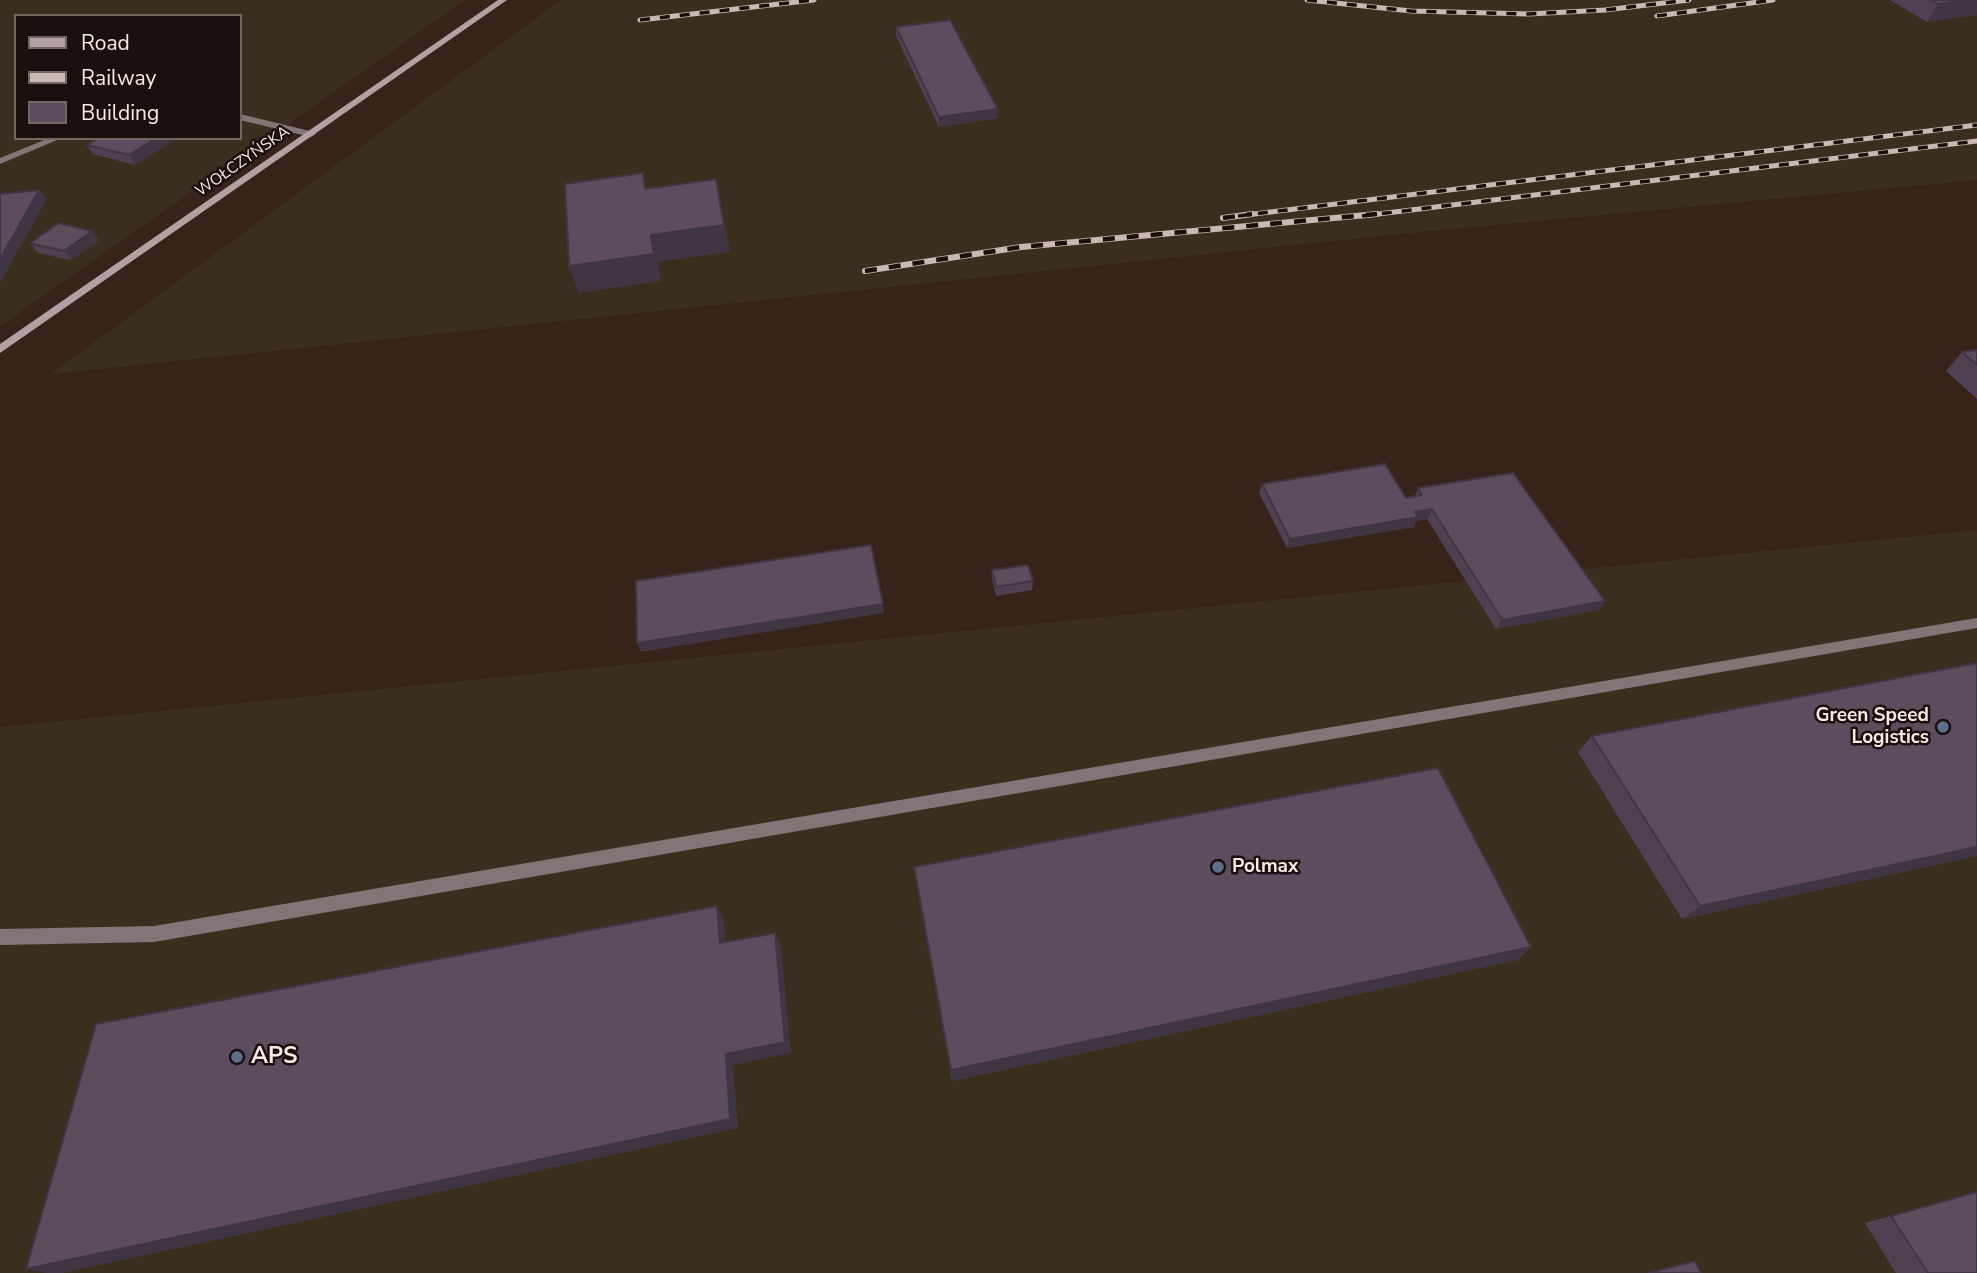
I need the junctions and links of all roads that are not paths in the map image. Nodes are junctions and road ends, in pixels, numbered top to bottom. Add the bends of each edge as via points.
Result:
1 (503, 0) edge
2 (242, 117) edge
3 (310, 134) junction
4 (53, 140) edge
5 (0, 161) edge
6 (0, 349) edge
7 (1977, 623) edge
8 (0, 937) edge

1 - 3 street, WOŁCZYŃSKA
2 - 3 lane
3 - 6 street, WOŁCZYŃSKA
4 - 5 lane
7 - 8 lane via 155,934

